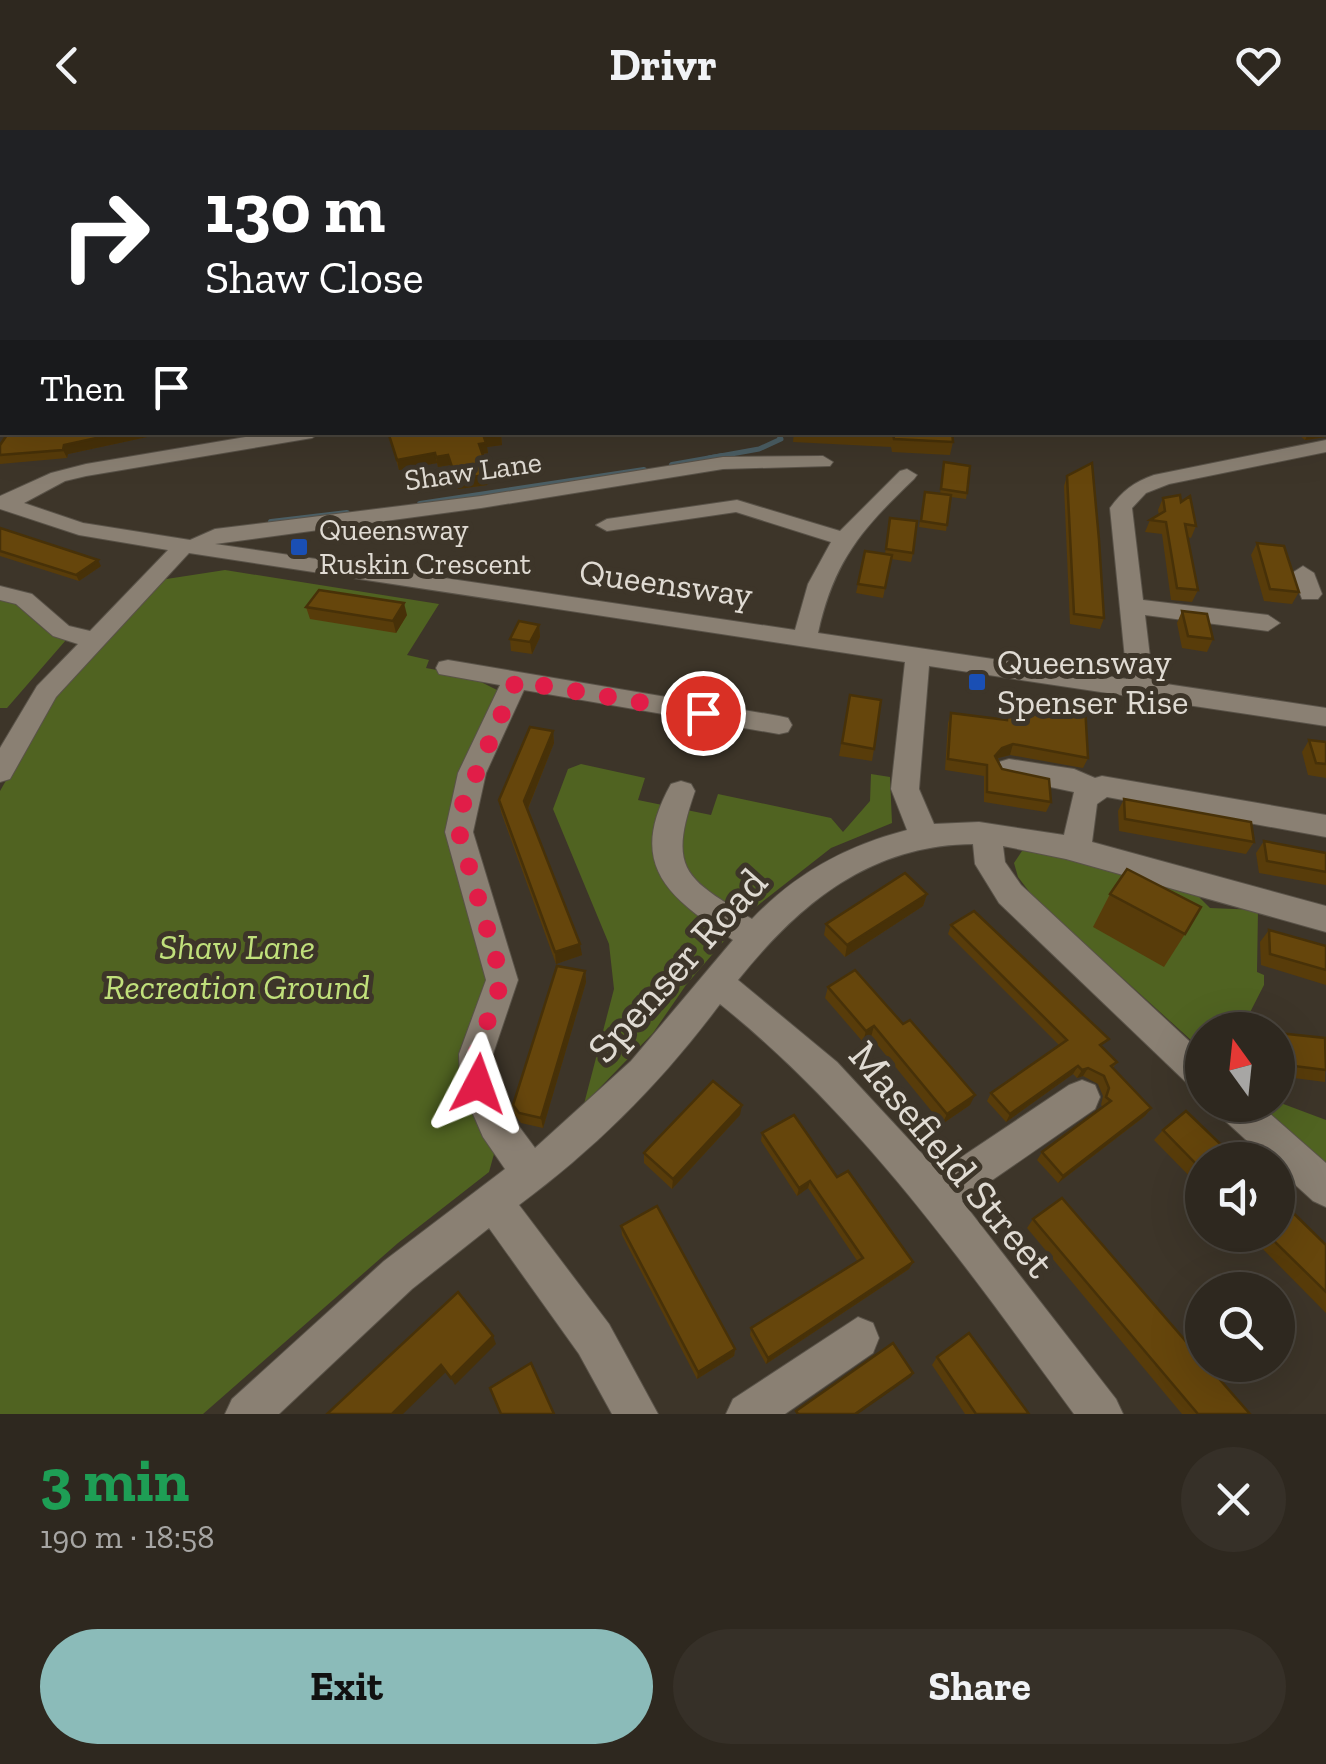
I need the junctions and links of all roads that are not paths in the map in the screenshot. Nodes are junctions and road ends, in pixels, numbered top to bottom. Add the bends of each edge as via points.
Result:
1 (294, 435) edge
2 (1326, 446) edge
3 (823, 462) dead end
4 (908, 474) dead end
5 (3, 503) edge
6 (607, 526) dead end
7 (840, 538) junction
8 (189, 547) junction
9 (0, 593) edge
10 (1132, 606) junction
11 (1268, 623) dead end
12 (805, 639) junction
13 (92, 640) junction
14 (918, 656) junction
15 (448, 668) dead end
16 (516, 681) junction
17 (1141, 689) junction
18 (1326, 717) edge
19 (778, 726) dead end
20 (1008, 769) edge
21 (0, 772) edge
22 (681, 790) dead end
23 (1092, 790) junction
24 (1326, 826) edge
25 (987, 834) junction
26 (924, 836) junction
27 (1076, 850) junction
28 (1326, 919) edge
29 (753, 936) junction
30 (715, 981) junction
31 (1185, 1059) edge
32 (1082, 1097) dead end
33 (1253, 1122) edge
34 (532, 1175) junction
35 (1326, 1188) edge
36 (933, 1198) junction
37 (493, 1202) junction
38 (858, 1338) dead end
39 (246, 1414) edge
40 (636, 1414) edge
41 (748, 1414) edge
42 (1101, 1414) edge

1 - 5 street via 86,470
2 - 10 street via 1179,474 1130,494 1121,508
3 - 8 street, Shaw Lane via 723,463 215,536
4 - 7 street
5 - 8 street, Queensway via 79,529
6 - 7 street via 736,506
7 - 12 street
8 - 12 street, Queensway
8 - 13 street
9 - 13 street via 24,599 61,631
10 - 11 street
10 - 17 street
12 - 14 street, Queensway
13 - 21 street via 46,692
14 - 17 street, Queensway
14 - 26 street via 906,788
15 - 16 street
16 - 19 street
16 - 34 street via 468,785 459,832 502,980 476,1054 478,1084 496,1125
17 - 18 street, Queensway
20 - 23 street via 1074,779
22 - 29 street via 662,847 666,863 698,899
23 - 24 street via 1116,786
23 - 27 street via 1084,799
25 - 26 street, Spenser Road
25 - 27 street, Spenser Road
25 - 31 street via 990,864 1010,894
26 - 29 street, Spenser Road via 833,867
27 - 28 street, Spenser Road
29 - 30 street, Spenser Road
30 - 34 street, Spenser Road via 636,1083
30 - 36 street, Masefield Street via 831,1079
32 - 36 street
33 - 35 street
34 - 37 street, Spenser Road
36 - 42 street, Masefield Street
37 - 39 street, Spenser Road via 417,1259
37 - 40 street via 594,1339
38 - 41 street

